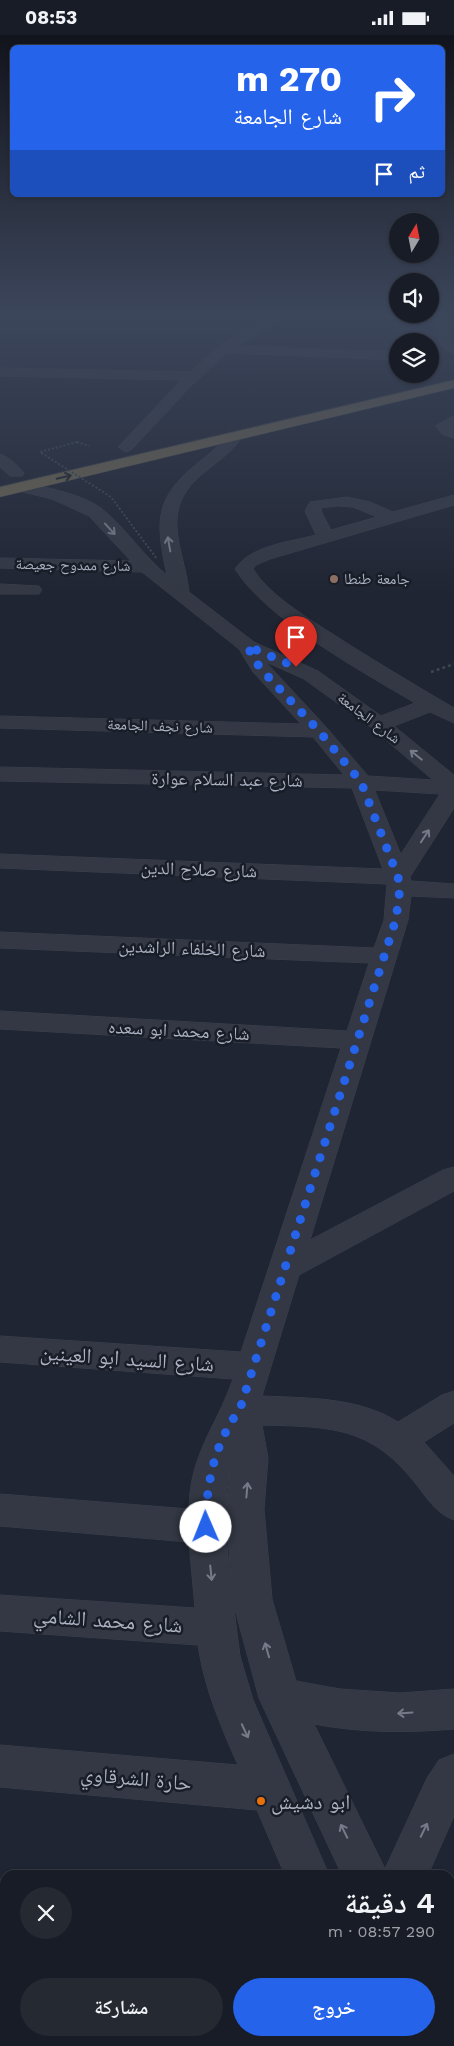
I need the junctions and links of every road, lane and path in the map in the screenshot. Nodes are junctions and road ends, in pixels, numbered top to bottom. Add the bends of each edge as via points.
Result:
1 (164, 407) edge
2 (299, 407) edge
3 (360, 407) edge
4 (454, 420) edge
5 (454, 434) edge
6 (235, 437) junction
7 (77, 442) dead end
8 (126, 447) junction
9 (0, 459) edge
10 (0, 477) edge
11 (18, 480) junction
12 (0, 492) edge
13 (454, 500) edge
14 (389, 516) junction
15 (326, 537) junction
16 (0, 563) edge
17 (152, 563) junction
18 (0, 589) edge
19 (33, 590) dead end
20 (180, 591) junction
21 (247, 646) junction
22 (397, 683) junction
23 (349, 703) junction
24 (432, 704) junction
25 (454, 717) edge
26 (0, 722) edge
27 (378, 724) junction
28 (319, 731) junction
29 (0, 774) edge
30 (361, 782) junction
31 (454, 788) edge
32 (0, 861) edge
33 (399, 883) junction
34 (454, 891) edge
35 (0, 940) edge
36 (384, 956) junction
37 (0, 1020) edge
38 (358, 1040) junction
39 (454, 1179) edge
40 (285, 1268) junction
41 (0, 1349) edge
42 (253, 1367) junction
43 (454, 1405) edge
44 (240, 1409) junction
45 (398, 1440) junction
46 (454, 1504) edge
47 (0, 1509) edge
48 (206, 1527) junction
49 (0, 1613) edge
50 (216, 1628) junction
51 (280, 1698) junction
52 (454, 1709) edge
53 (0, 1766) edge
54 (454, 1775) edge
55 (272, 1790) junction
56 (305, 1870) edge
57 (363, 1870) edge
58 (407, 1870) edge

1 - 8 street
2 - 8 highway
3 - 6 highway
4 - 5 street via 443,426
11 -> 6 highway
20 -> 6 street via 167,541 170,509 185,481 217,458
7 - 17 path, bridge via 40,452 111,497 123,510
8 - 11 highway
9 - 11 street
10 - 11 highway
11 - 12 highway
11 -> 17 street, شارع الجامعة via 95,512
13 - 14 street
14 - 15 street
14 - 15 street via 316,517
15 - 22 street via 256,557 246,564 244,574 300,621
16 - 17 street, شارع ممدوح جعيصة
17 - 20 street, شارع الجامعة
18 - 19 street
20 - 21 street, شارع الجامعة
21 - 23 street, شارع الجامعة via 311,675
21 - 28 street via 260,668
22 - 23 street
22 - 24 street
23 - 27 street, شارع الجامعة
24 - 25 street
24 - 27 street
26 - 28 street, شارع نجف الجامعة
31 -> 27 street, شارع الجامعة
28 - 30 street
29 - 30 street, شارع عبد السلام عوارة
30 - 31 street, شارع عبد السلام عوارة
30 - 33 street
33 -> 31 street
32 - 33 street, شارع صلاح الدين
33 - 34 street, شارع صلاح الدين
33 - 36 street via 396,919
35 - 36 street, شارع الخلفاء الراشدين
36 - 38 street
37 - 38 street, شارع محمد ابو سعده
38 - 40 street
39 - 40 street
40 - 42 street
41 - 42 street, شارع السيد ابو العينين
42 - 44 street
43 - 45 street
44 - 45 street via 331,1416 370,1424
44 - 48 street via 219,1444 206,1498
51 -> 44 street via 252,1599 245,1509 250,1458
45 - 46 street
47 - 48 street
48 -> 50 street
49 - 50 street, شارع محمد الشامي
50 -> 55 street via 224,1672 241,1723
52 -> 51 street via 400,1713 340,1709
57 -> 51 street
53 - 55 street, حارة الشرقاوي
58 -> 54 street via 442,1793
55 - 56 street

